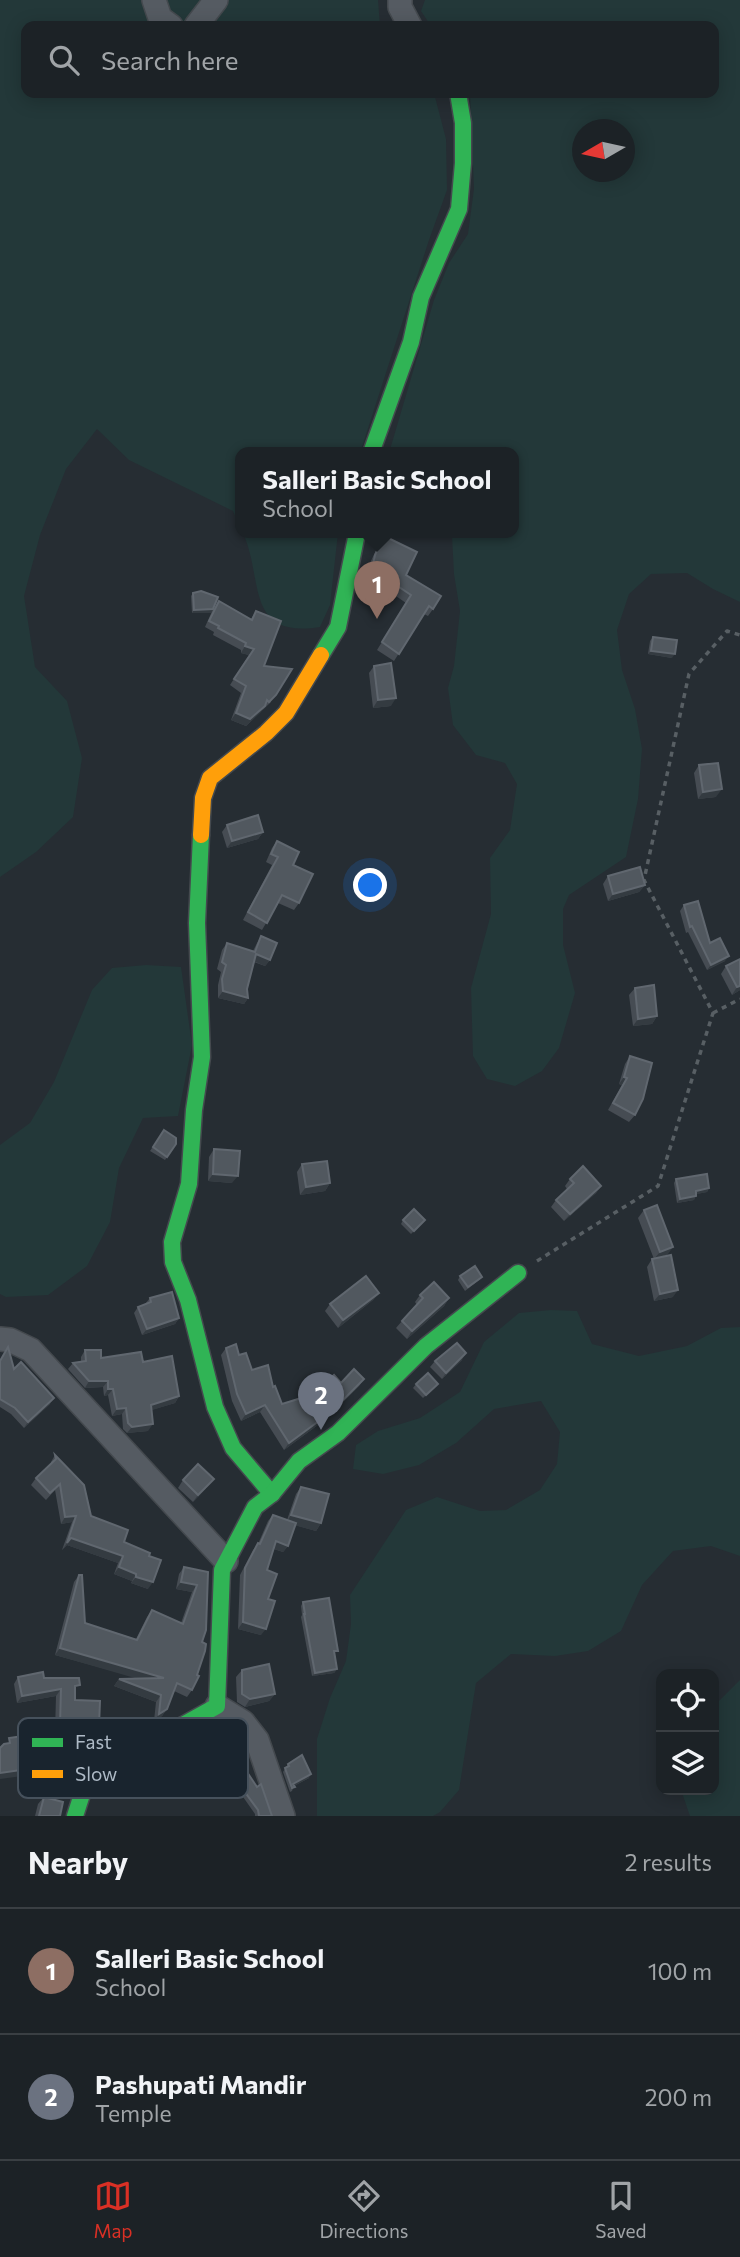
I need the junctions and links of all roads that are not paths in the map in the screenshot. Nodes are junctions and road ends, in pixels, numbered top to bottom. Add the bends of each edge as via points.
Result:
1 (154, 0) edge
2 (216, 0) edge
3 (400, 0) edge
4 (164, 21) edge
5 (200, 21) edge
6 (407, 21) edge
7 (459, 98) edge
8 (373, 447) edge
9 (356, 538) edge
10 (518, 1273) road end
11 (0, 1339) edge
12 (272, 1494) junction
13 (226, 1561) junction
14 (217, 1706) junction
15 (195, 1718) edge
16 (236, 1718) edge
17 (248, 1728) edge
18 (81, 1798) edge
19 (75, 1816) edge
20 (283, 1816) edge

1 - 4 street
2 - 5 street
3 - 6 street
7 - 8 street via 463,123 459,209 421,297 411,342
9 - 12 street via 338,627 286,713 210,778 202,808 197,923 202,1057 189,1184 172,1242 173,1262 188,1300 215,1407 233,1448
10 - 12 street via 426,1346 338,1433 299,1461
11 - 13 street via 32,1350
12 - 13 street via 255,1507
13 - 14 street
14 - 15 street
14 - 16 street
17 - 20 street via 257,1740
18 - 19 street

